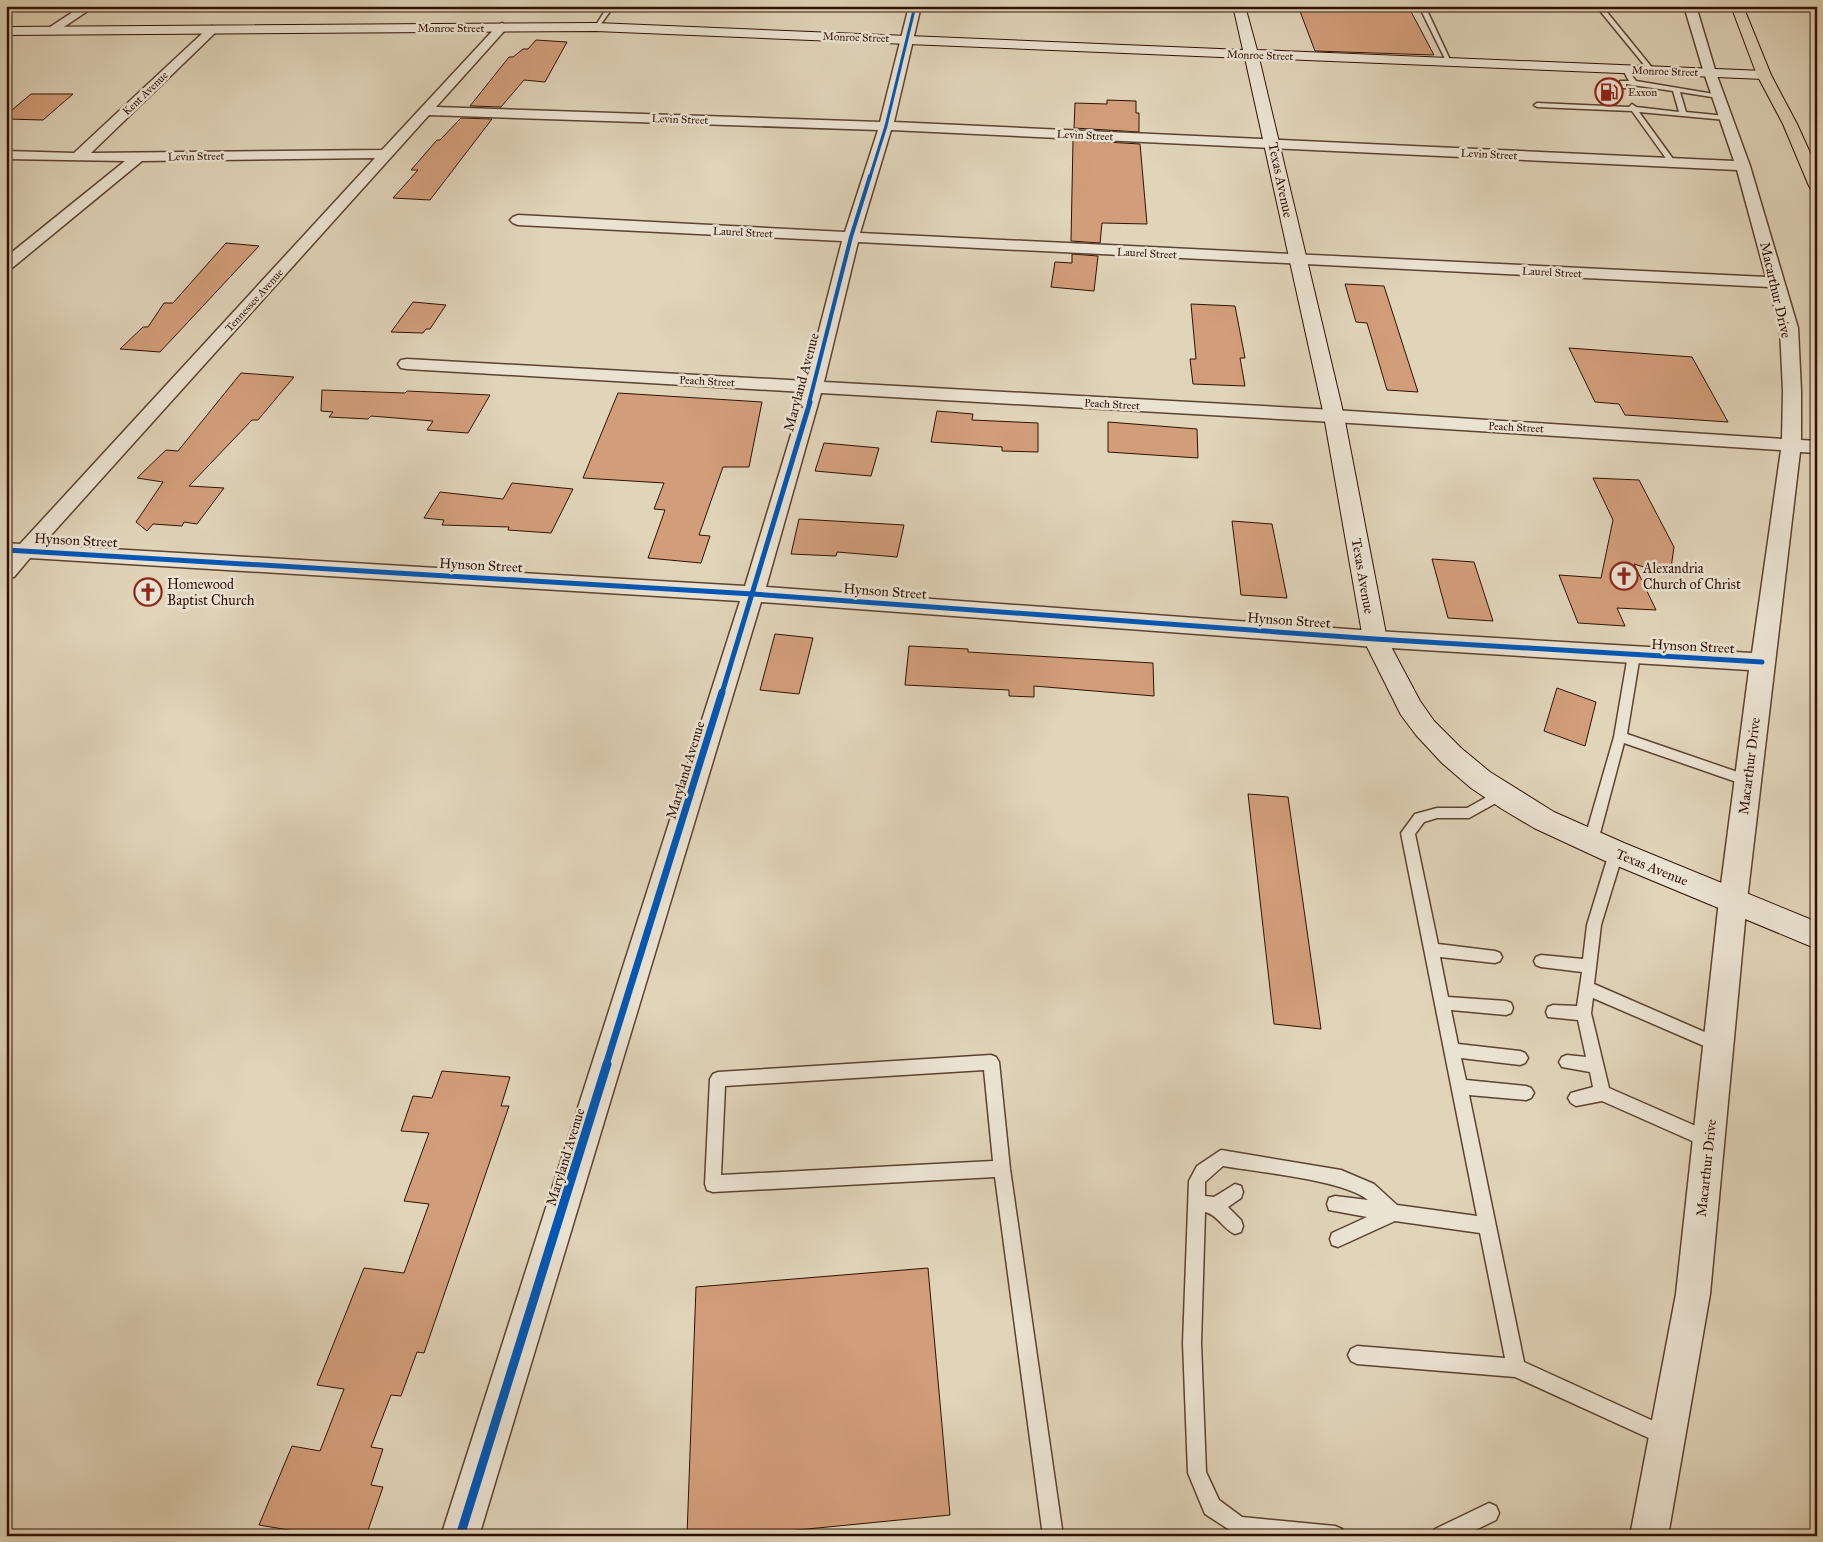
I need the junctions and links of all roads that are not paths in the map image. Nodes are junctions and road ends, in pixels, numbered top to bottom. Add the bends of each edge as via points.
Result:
1 (90, 6) edge
2 (611, 6) edge
3 (915, 6) edge
4 (1239, 6) edge
5 (1422, 6) edge
6 (1599, 6) edge
7 (1690, 6) edge
8 (1737, 6) edge
9 (502, 27) junction
10 (596, 27) junction
11 (212, 30) junction
12 (6, 31) edge
13 (51, 31) junction
14 (908, 39) junction
15 (1251, 54) junction
16 (1450, 63) junction
17 (1626, 70) junction
18 (1764, 75) junction
19 (1652, 82) junction
20 (1634, 83) junction
21 (1624, 87) dead end
22 (1676, 89) junction
23 (1718, 96) junction
24 (1537, 105) dead end
25 (1632, 106) junction
26 (426, 111) junction
27 (1683, 114) junction
28 (1790, 124) junction
29 (886, 126) junction
30 (1273, 144) junction
31 (1817, 148) edge
32 (386, 154) junction
33 (6, 155) edge
34 (139, 156) junction
35 (78, 157) junction
36 (1672, 163) junction
37 (1743, 166) junction
38 (1817, 186) edge
39 (518, 220) dead end
40 (851, 238) junction
41 (1298, 260) junction
42 (6, 265) edge
43 (1777, 282) junction
44 (407, 364) dead end
45 (814, 387) junction
46 (1334, 416) junction
47 (1791, 444) junction
48 (1817, 447) edge
49 (16, 550) edge
50 (6, 572) edge
51 (753, 594) junction
52 (1375, 639) junction
53 (1634, 655) junction
54 (1762, 662) junction
55 (1620, 737) junction
56 (1748, 781) junction
57 (1501, 794) junction
58 (1591, 841) junction
59 (1616, 853) junction
60 (1733, 900) junction
61 (1817, 936) edge
62 (1432, 950) junction
63 (1495, 957) dead end
64 (1541, 960) dead end
65 (1589, 966) junction
66 (1587, 988) junction
67 (1443, 1003) junction
68 (1506, 1008) dead end
69 (1554, 1012) dead end
70 (1584, 1013) junction
71 (1718, 1045) junction
72 (1452, 1050) junction
73 (1520, 1058) dead end
74 (1567, 1062) dead end
75 (1595, 1065) junction
76 (1460, 1087) junction
77 (1526, 1093) dead end
78 (1602, 1093) junction
79 (1576, 1098) dead end
80 (1708, 1140) junction
81 (1002, 1169) junction
82 (1235, 1192) dead end
83 (1197, 1203) junction
84 (1335, 1204) dead end
85 (1216, 1206) junction
86 (1394, 1213) junction
87 (1235, 1226) dead end
88 (1488, 1226) junction
89 (1338, 1239) dead end
90 (1357, 1355) dead end
91 (1516, 1368) junction
92 (1667, 1438) junction
93 (1489, 1513) dead end
94 (1326, 1535) edge
95 (460, 1536) edge
96 (1052, 1536) edge
97 (1442, 1536) edge
98 (1649, 1536) edge

1 - 13 street
2 - 10 lane
3 - 14 street, Maryland Avenue
4 - 15 main road, Texas Avenue
5 - 16 lane
6 - 19 lane
7 - 23 street, Macarthur Drive
8 - 18 highway
9 - 10 main road, Monroe Street
9 - 11 main road, Monroe Street
9 - 26 street, Tennessee Avenue
10 - 14 main road, Monroe Street
11 - 13 main road, Monroe Street
11 - 35 street, Kent Avenue
12 - 13 main road, Monroe Street
14 - 15 main road, Monroe Street
14 - 29 street, Maryland Avenue
15 - 16 main road, Monroe Street
15 - 30 main road, Texas Avenue
16 - 17 main road, Monroe Street
17 - 19 main road, Monroe Street
17 - 20 lane
18 - 23 main road, Monroe Street
18 - 28 highway
19 - 20 lane
19 - 22 lane
19 - 23 main road, Monroe Street
20 - 21 lane via 1622,82
22 - 23 lane
22 - 27 lane
23 - 27 lane
23 - 37 street, Macarthur Drive
24 - 25 lane
25 - 27 lane
25 - 36 lane
26 - 29 street, Levin Street
26 - 32 street, Tennessee Avenue
28 - 31 highway
28 - 38 highway
29 - 30 street, Levin Street
29 - 40 street, Maryland Avenue
30 - 36 street, Levin Street
30 - 41 main road, Texas Avenue
32 - 34 street, Levin Street
32 - 49 street, Tennessee Avenue
33 - 35 street, Levin Street
34 - 35 street, Levin Street
34 - 42 street
36 - 37 street, Levin Street
37 - 43 street, Macarthur Drive
39 - 40 street, Laurel Street
40 - 41 street, Laurel Street
40 - 45 street, Maryland Avenue
41 - 43 street, Laurel Street
41 - 46 main road, Texas Avenue
43 - 47 street, Macarthur Drive via 1788,328
44 - 45 street, Peach Street
45 - 46 street, Peach Street
45 - 51 street, Maryland Avenue
46 - 47 street, Peach Street
46 - 52 main road, Texas Avenue
47 - 48 street, Peach Street
47 - 54 street, Macarthur Drive
49 - 50 street, Tennessee Avenue
49 - 51 street, Hynson Street
51 - 52 street, Hynson Street
51 - 95 street, Maryland Avenue
52 - 53 street, Hynson Street
52 - 57 main road, Texas Avenue via 1387,666 1424,726 1458,761
53 - 54 street, Hynson Street
53 - 55 lane
54 - 56 street, Macarthur Drive
55 - 56 lane
55 - 58 lane
56 - 60 street, Macarthur Drive
57 - 58 main road, Texas Avenue via 1526,811
57 - 62 lane via 1469,813 1437,813 1420,818 1408,833
58 - 59 main road, Texas Avenue
59 - 60 main road, Texas Avenue
59 - 65 lane via 1594,925
60 - 61 main road, Texas Avenue
60 - 71 street, Macarthur Drive
62 - 63 lane
62 - 67 lane
64 - 65 lane
65 - 66 lane
66 - 70 lane
66 - 71 lane
67 - 68 lane
67 - 72 lane
69 - 70 lane
70 - 75 lane
71 - 80 street, Macarthur Drive
72 - 73 lane
72 - 76 lane
74 - 75 lane
75 - 78 lane
76 - 77 lane
76 - 88 lane
78 - 79 lane
78 - 80 lane
80 - 92 street, Macarthur Drive via 1693,1294
81 - 81 lane via 991,1062 718,1078 713,1184
81 - 96 lane
82 - 85 lane
83 - 85 lane
83 - 86 lane via 1195,1185 1203,1170 1221,1158 1341,1178 1368,1190
83 - 94 lane via 1192,1343 1197,1473 1212,1507 1239,1526
84 - 86 lane
85 - 87 lane
86 - 88 lane
86 - 89 lane
88 - 91 lane
90 - 91 lane
91 - 92 lane
92 - 98 street, Macarthur Drive
93 - 97 lane

